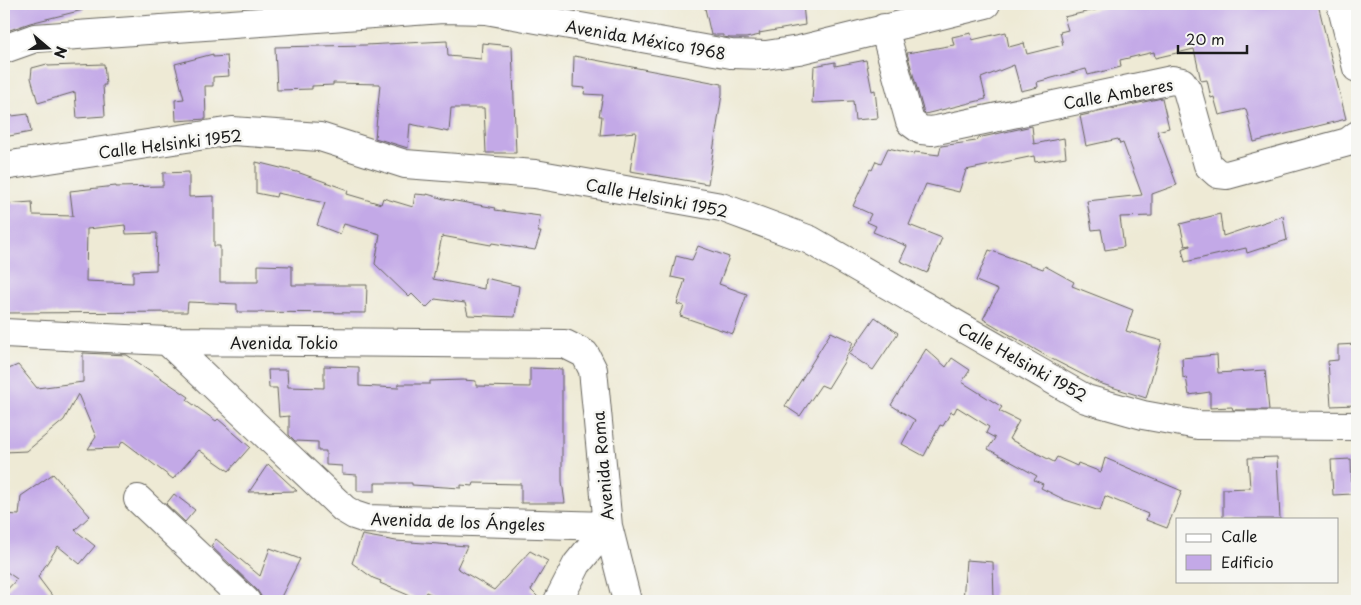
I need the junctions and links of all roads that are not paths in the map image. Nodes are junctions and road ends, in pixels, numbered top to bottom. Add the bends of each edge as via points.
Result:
1 (986, 4) edge
2 (1341, 4) edge
3 (884, 28) junction
4 (4, 49) edge
5 (1357, 68) edge
6 (1357, 135) edge
7 (4, 166) edge
8 (4, 333) edge
9 (166, 341) junction
10 (565, 344) joint
11 (1357, 426) edge
12 (138, 499) dead end
13 (608, 526) junction
14 (246, 601) edge
15 (558, 601) edge
16 (627, 601) edge

1 - 3 street, Avenida México 1968
2 - 5 street
3 - 4 street, Avenida México 1968 via 799,50 766,56 740,55 486,10 443,9 35,38
3 - 6 street, Calle Amberes via 910,122 920,130 1172,80 1182,82 1187,90 1208,165 1218,174 1227,176 1348,142
7 - 11 street, Calle Helsinki 1952 via 232,131 252,132 320,136 405,164 535,174 721,207 810,240 1086,399 1143,416 1198,425
8 - 9 street, Avenida Tokio
9 - 10 street, Avenida Tokio
9 - 13 street, Avenida de los Ángeles via 354,515
10 - 13 street, Avenida Roma via 585,354 594,370
12 - 14 street
13 - 15 street via 576,564
13 - 16 street, Avenida Roma

